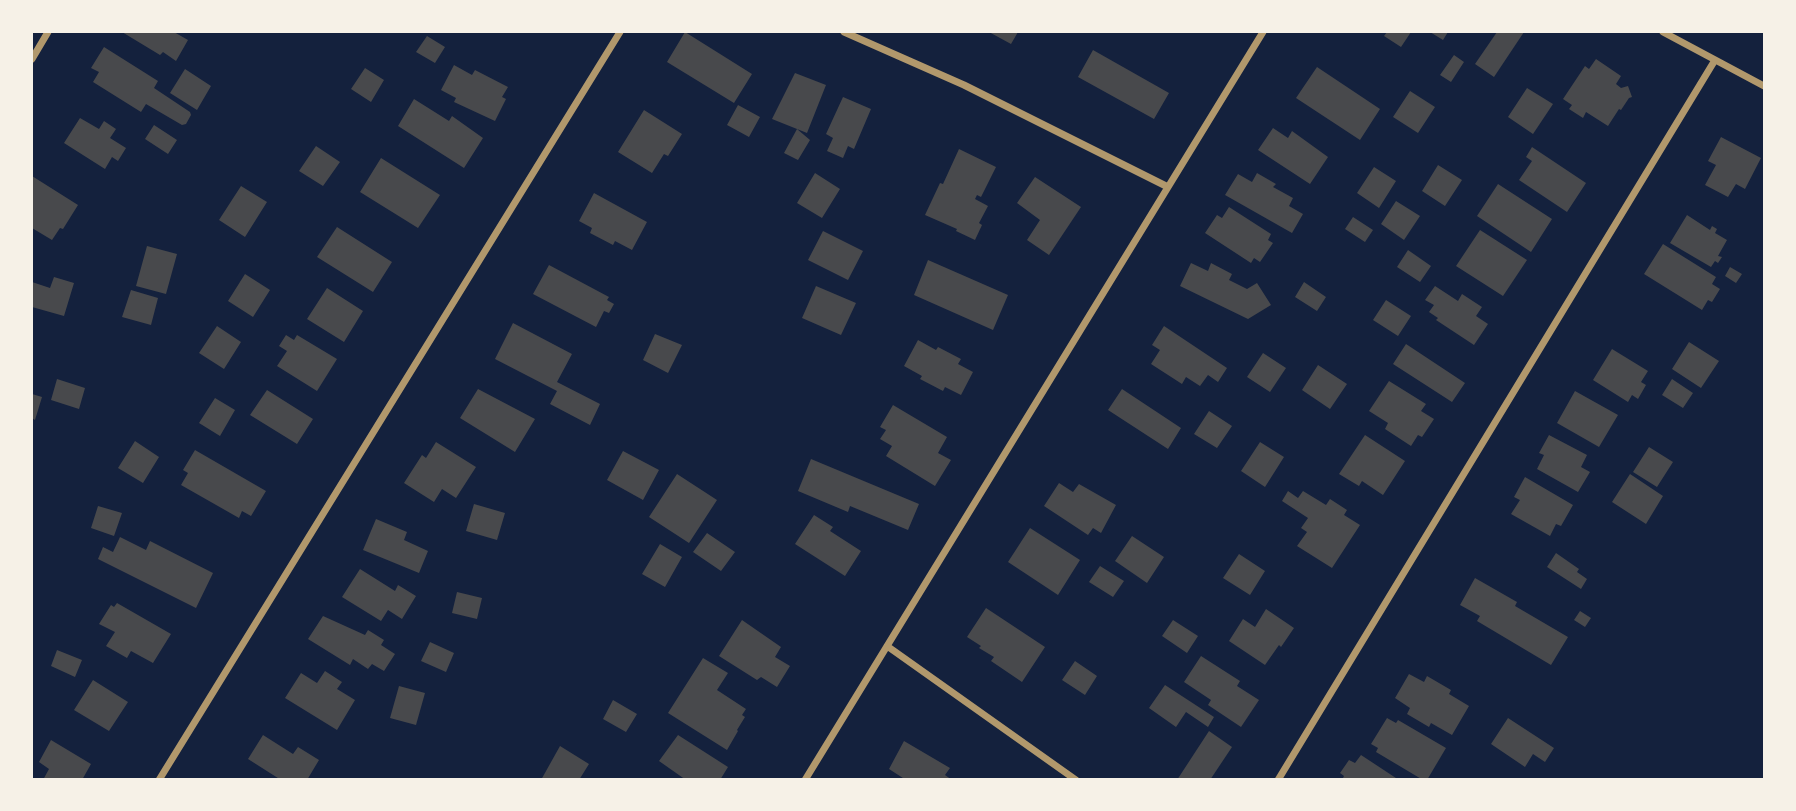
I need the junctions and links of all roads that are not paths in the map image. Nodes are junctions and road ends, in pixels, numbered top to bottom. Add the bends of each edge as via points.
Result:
1 (48, 32) edge
2 (620, 32) edge
3 (844, 32) edge
4 (1263, 32) edge
5 (1663, 32) edge
6 (32, 58) edge
7 (1715, 60) junction
8 (1765, 86) edge
9 (1168, 187) junction
10 (887, 646) junction
11 (159, 779) edge
12 (805, 779) edge
13 (1076, 779) edge
14 (1278, 779) edge

1 - 6 street
2 - 11 street
3 - 9 street via 964,85
4 - 9 street
5 - 7 street
7 - 8 street
7 - 14 street
9 - 10 street
10 - 12 street
10 - 13 street

